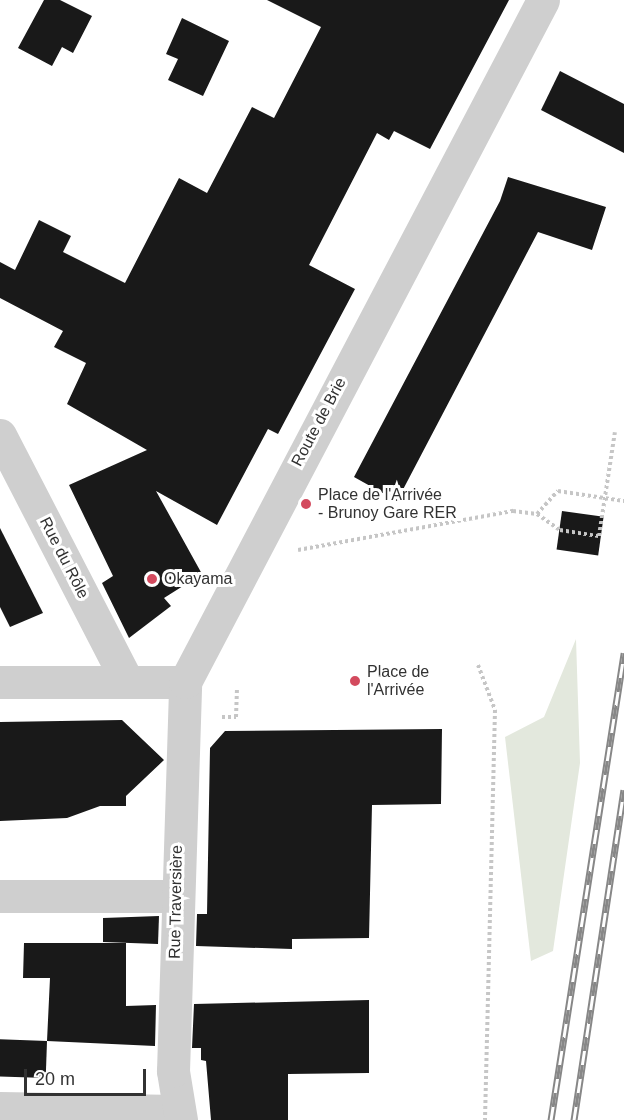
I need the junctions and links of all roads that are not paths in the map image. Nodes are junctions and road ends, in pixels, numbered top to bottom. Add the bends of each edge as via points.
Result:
1 (543, 0) edge
2 (0, 435) edge
3 (127, 681) junction
4 (0, 682) edge
5 (185, 682) junction
6 (0, 896) edge
7 (176, 896) junction
8 (0, 1108) edge
9 (179, 1115) edge

1 - 5 street, Route de Brie
2 - 3 street, Rue du Rôle
3 - 4 street
3 - 5 street
5 - 7 street, Rue Traversière
6 - 7 street
7 - 9 street, Rue Traversière via 173,1071
8 - 9 street

